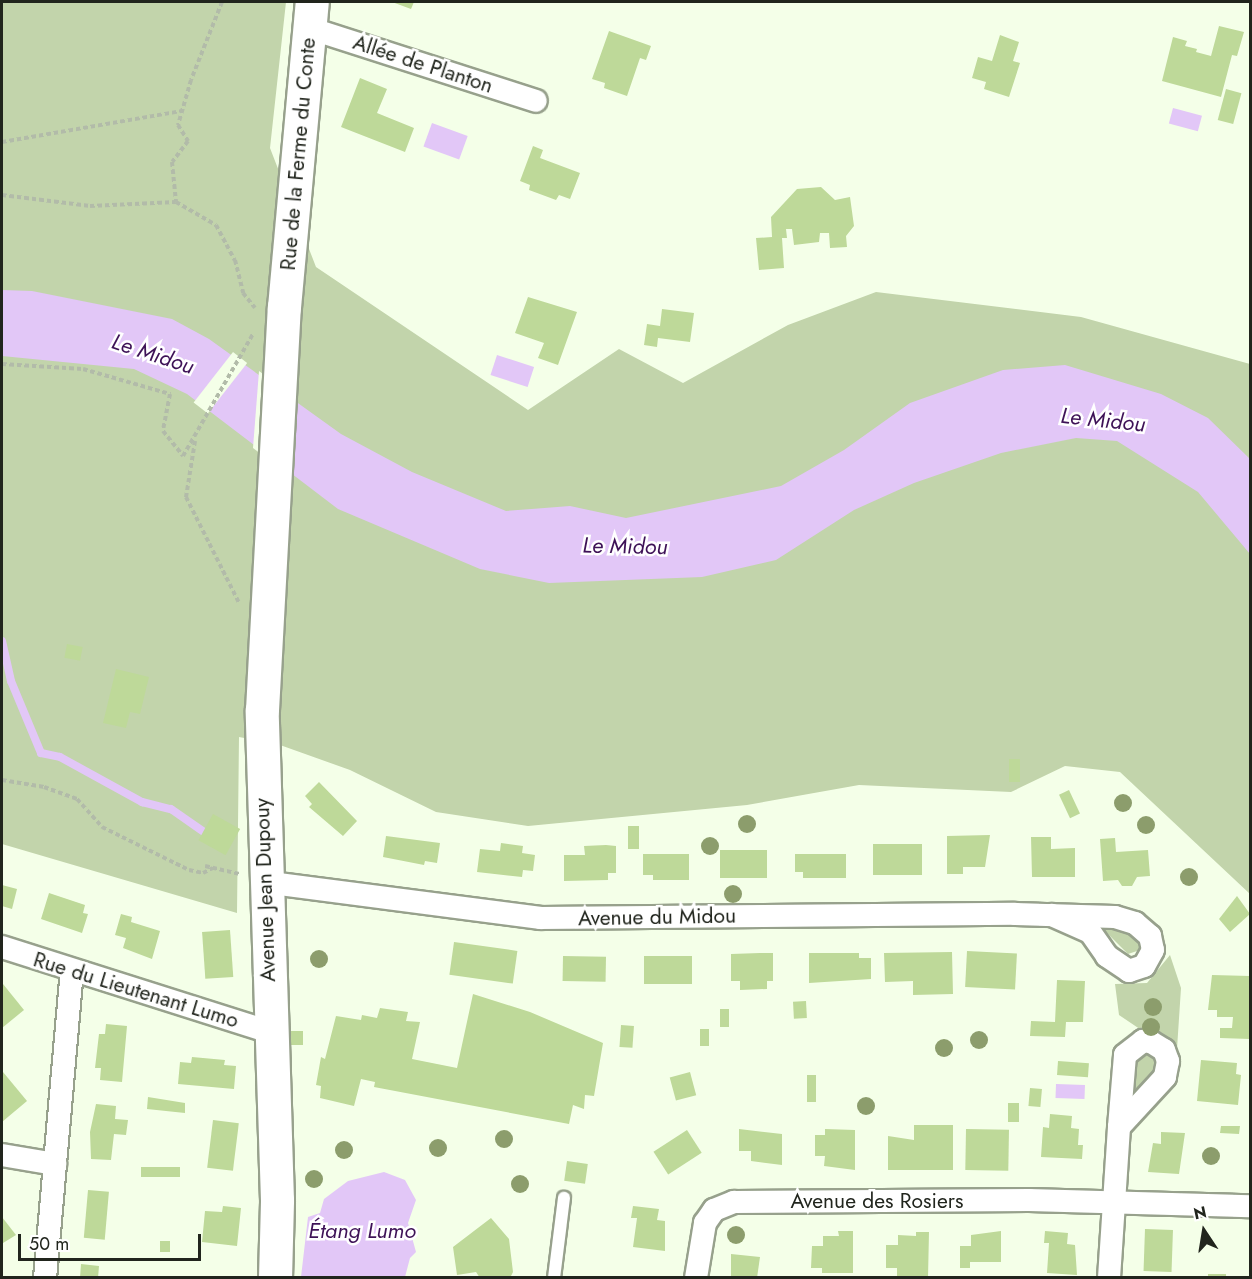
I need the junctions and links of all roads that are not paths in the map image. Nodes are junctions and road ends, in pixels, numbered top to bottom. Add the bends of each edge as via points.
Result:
1 (311, 15) edge
2 (536, 101) dead end
3 (271, 502) joint
4 (264, 880) junction
5 (1052, 915) dead end
6 (2, 947) edge
7 (72, 971) junction
8 (270, 1032) junction
9 (1119, 1127) dead end
10 (2, 1155) edge
11 (55, 1164) junction
12 (564, 1198) dead end
13 (1114, 1201) junction
14 (1250, 1206) edge
15 (45, 1278) edge
16 (275, 1278) edge
17 (554, 1278) edge
18 (696, 1278) edge
19 (1109, 1278) edge

1 - 2 street, Allée de Planton
1 - 3 street, Rue de la Ferme du Conte via 273,312
3 - 4 street, Avenue Jean Dupouy via 261,749
4 - 5 street, Avenue du Midou via 540,918
4 - 8 street, Avenue Jean Dupouy
6 - 7 street, Rue du Lieutenant Lumo
7 - 8 street, Rue du Lieutenant Lumo
7 - 11 street
8 - 16 street, Avenue Jean Dupouy via 277,1200
9 - 13 street
10 - 11 street
11 - 15 street
12 - 17 lane
13 - 14 street, Avenue des Rosiers
13 - 18 street, Avenue des Rosiers via 734,1202 714,1210 705,1223
13 - 19 street

